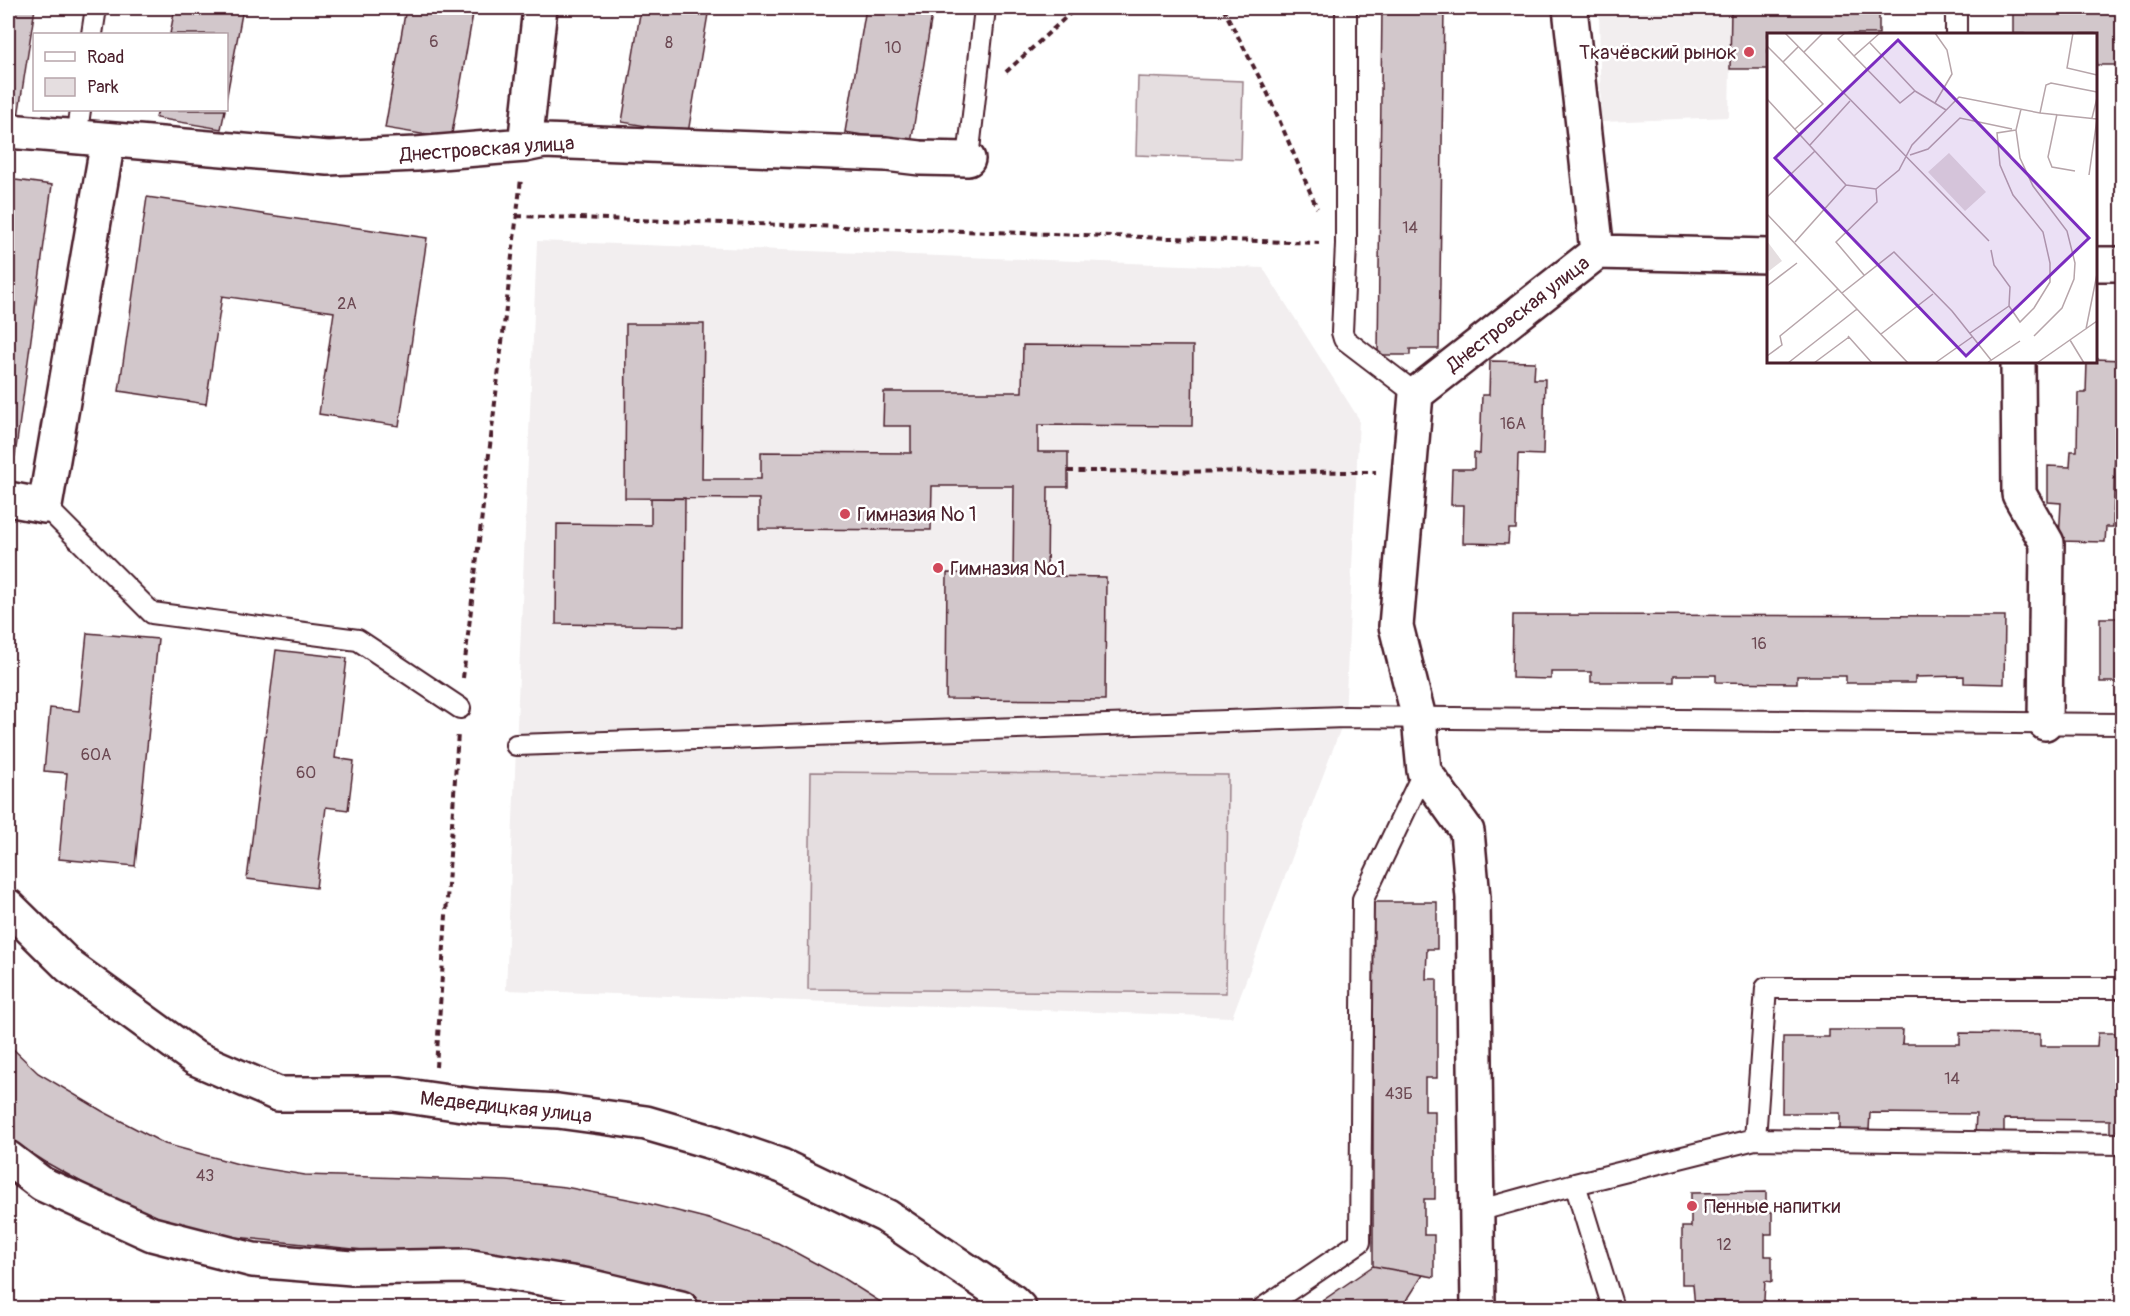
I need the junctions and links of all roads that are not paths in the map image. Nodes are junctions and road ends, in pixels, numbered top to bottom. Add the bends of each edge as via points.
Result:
1 (96, 8) edge
2 (540, 8) edge
3 (985, 8) edge
4 (1346, 8) edge
5 (1570, 8) edge
6 (1956, 8) edge
7 (92, 33) edge
8 (1956, 33) edge
9 (78, 124) edge
10 (8, 131) edge
11 (108, 140) junction
12 (525, 145) junction
13 (968, 159) joint
14 (1598, 252) junction
15 (1767, 256) edge
16 (2097, 264) edge
17 (2122, 264) edge
18 (2018, 363) edge
19 (1416, 394) junction
20 (8, 499) edge
21 (45, 506) junction
22 (460, 708) road end
23 (1419, 718) junction
24 (2045, 723) junction
25 (2122, 724) edge
26 (516, 746) dead end
27 (1424, 771) junction
28 (8, 906) edge
29 (2122, 988) edge
30 (1755, 1139) junction
31 (2122, 1144) edge
32 (8, 1158) edge
33 (1575, 1184) junction
34 (1477, 1212) junction
35 (681, 1308) edge
36 (1019, 1308) edge
37 (1263, 1308) edge
38 (1478, 1308) edge
39 (1613, 1308) edge

1 - 7 lane
2 - 12 street
3 - 13 lane
4 - 19 lane via 1340,243 1342,332 1344,339
5 - 14 street
6 - 8 lane
9 - 10 street, Днестровская улица
9 - 11 street, Днестровская улица
11 - 12 street, Днестровская улица via 328,158
11 - 21 street
12 - 13 street, Днестровская улица via 544,141
14 - 15 street, Днестровская улица
14 - 19 street, Днестровская улица
16 - 17 street
18 - 24 street via 2019,494 2047,543
19 - 23 street via 1396,626
20 - 21 street
21 - 22 lane via 152,613 358,640
23 - 24 lane
23 - 26 lane via 1345,717
23 - 27 street
24 - 25 lane
27 - 34 street via 1467,831 1473,898
27 - 37 lane via 1363,899 1360,1242
28 - 36 street, Медведицкая улица via 70,967 195,1058 278,1094 393,1095 646,1123 782,1166 886,1216
29 - 30 lane via 1766,987
30 - 31 lane
30 - 33 lane
32 - 35 street via 42,1184 152,1234 253,1260 352,1268 466,1266 584,1285
33 - 34 lane
33 - 39 lane
34 - 38 street

